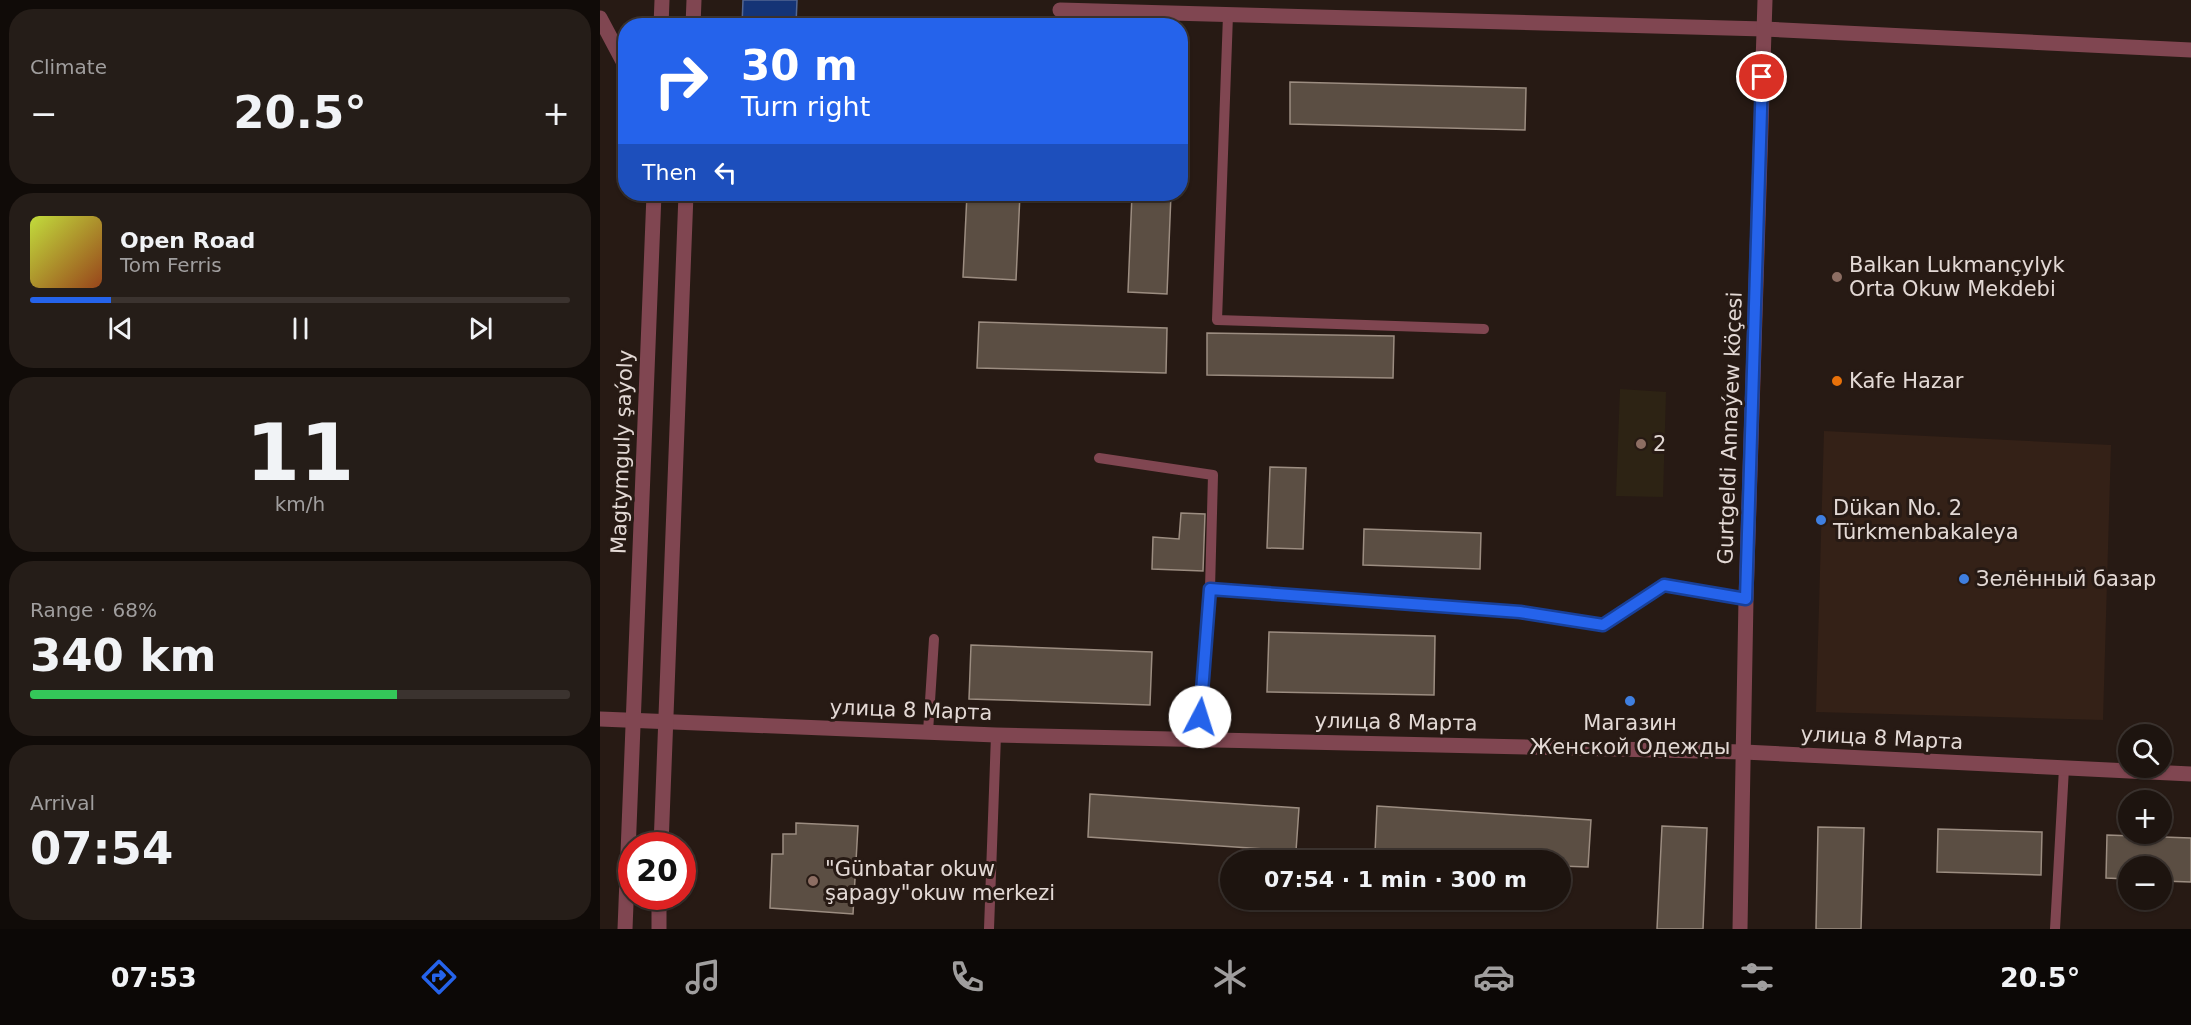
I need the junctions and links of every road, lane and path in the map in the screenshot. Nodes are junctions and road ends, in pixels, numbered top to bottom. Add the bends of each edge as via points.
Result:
1 (662, 0) edge
2 (694, 0) edge
3 (1765, 0) edge
4 (1060, 10) dead end
5 (1228, 15) junction
6 (600, 18) edge
7 (661, 18) edge
8 (693, 18) edge
9 (1764, 29) junction
10 (2191, 50) edge
11 (618, 53) edge
12 (654, 201) edge
13 (686, 201) edge
14 (1484, 329) dead end
15 (1099, 458) dead end
16 (1210, 589) junction
17 (1746, 599) junction
18 (934, 639) dead end
19 (600, 719) edge
20 (633, 720) junction
21 (664, 721) junction
22 (928, 732) junction
23 (996, 735) junction
24 (1198, 738) junction
25 (1744, 752) junction
26 (2064, 768) junction
27 (2191, 774) edge
28 (661, 832) edge
29 (659, 910) edge
30 (625, 929) edge
31 (658, 929) edge
32 (989, 929) edge
33 (1740, 929) edge
34 (2055, 929) edge

1 - 7 street
2 - 8 street
3 - 9 street, Gurtgeldi Annaýew köçesi
4 - 5 street
5 - 9 street
5 - 14 lane via 1217,320
6 - 11 street
9 - 10 street
9 - 17 street, Gurtgeldi Annaýew köçesi
12 - 20 street, Magtymguly şaýoly
13 - 21 street
15 - 16 lane via 1213,475
16 - 17 lane via 1520,612 1603,625 1664,585
16 - 24 lane
17 - 25 street, Gurtgeldi Annaýew köçesi
18 - 22 lane
19 - 20 street, улица 8 Марта
20 - 21 street, улица 8 Марта
20 - 30 street, Magtymguly şaýoly
21 - 22 street, улица 8 Марта
21 - 28 street
22 - 23 street, улица 8 Марта
23 - 24 street, улица 8 Марта
23 - 32 lane
24 - 25 street, улица 8 Марта
25 - 26 street, улица 8 Марта
25 - 33 street, Gurtgeldi Annaýew köçesi
26 - 27 street, улица 8 Марта
26 - 34 lane
29 - 31 street

